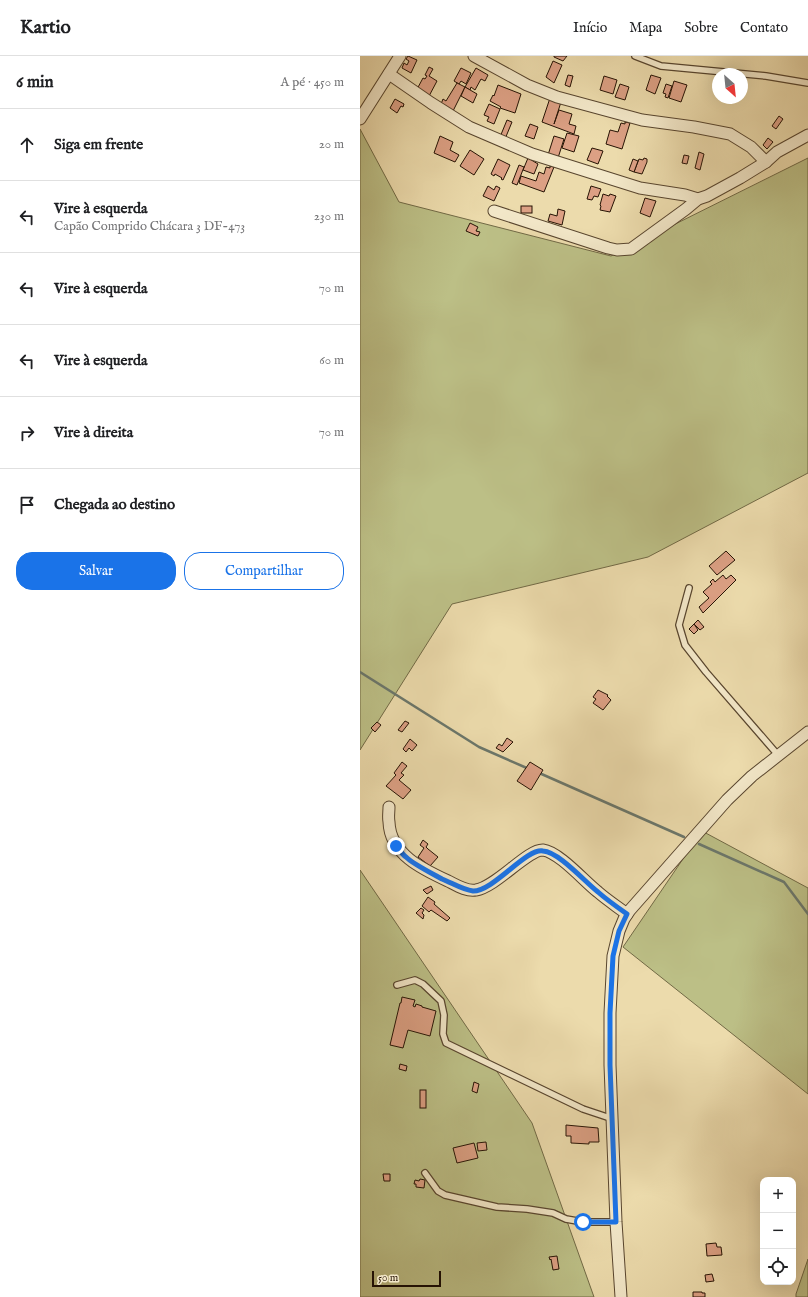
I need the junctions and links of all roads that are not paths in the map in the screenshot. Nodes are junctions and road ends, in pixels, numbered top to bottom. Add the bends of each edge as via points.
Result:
1 (399, 56) edge
2 (474, 56) edge
3 (635, 56) edge
4 (389, 74) junction
5 (808, 83) edge
6 (360, 119) edge
7 (808, 135) edge
8 (766, 162) junction
9 (698, 199) junction
10 (494, 211) dead end
11 (689, 588) dead end
12 (808, 732) edge
13 (778, 755) junction
14 (389, 807) dead end
15 (627, 914) junction
16 (397, 985) dead end
17 (613, 1120) junction
18 (425, 1173) dead end
19 (616, 1222) junction
20 (621, 1297) edge

1 - 4 street
2 - 8 street via 527,85 571,101 642,120 730,134 751,147
3 - 5 lane via 662,66 766,76
4 - 6 street
4 - 9 street via 469,127 532,154 640,188 685,194
7 - 8 street via 777,152
8 - 9 street
9 - 10 street via 631,249 626,250 608,248
11 - 13 lane via 679,625 685,645
12 - 13 street
13 - 15 street via 727,800
14 - 15 street via 389,823 396,846 406,858 436,876 474,891 493,883 533,853 541,850 558,857 599,894
15 - 17 street via 619,931 613,956 610,1013
16 - 17 lane via 415,980 441,1001 446,1043 583,1109
17 - 19 street
18 - 19 lane via 438,1191 445,1196 497,1207 553,1213 566,1219 583,1222
19 - 20 street

